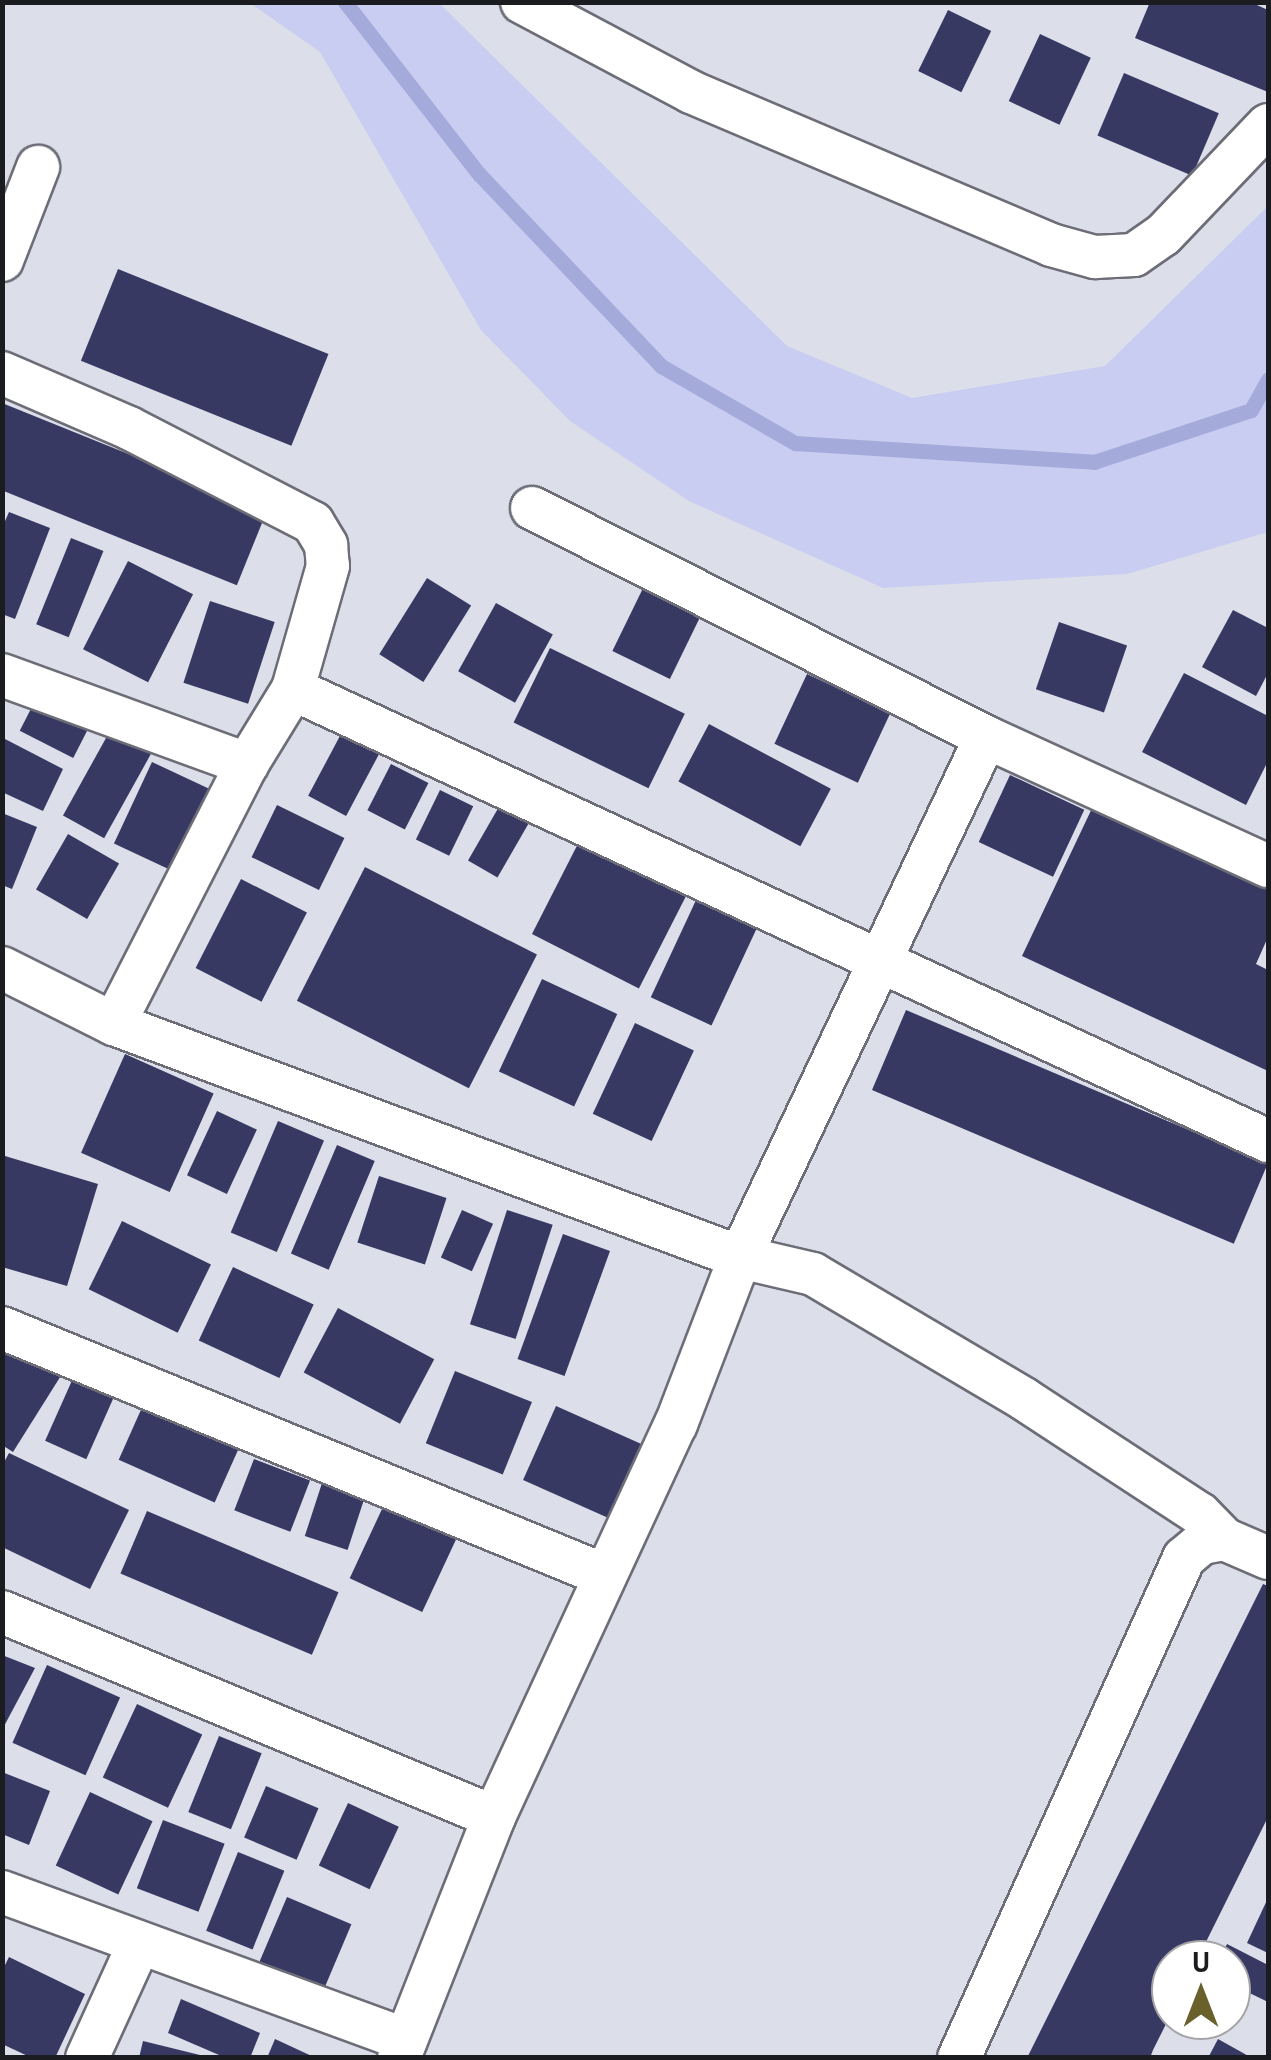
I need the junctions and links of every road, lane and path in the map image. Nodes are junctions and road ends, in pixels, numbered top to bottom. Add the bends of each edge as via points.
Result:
1 (522, 2) edge
2 (1268, 126) edge
3 (38, 166) dead end
4 (2, 260) edge
5 (2, 374) edge
6 (532, 508) dead end
7 (2, 676) edge
8 (293, 689) junction
9 (986, 737) junction
10 (247, 764) junction
11 (1268, 866) edge
12 (876, 959) junction
13 (2, 968) edge
14 (114, 1024) junction
15 (1268, 1141) edge
16 (740, 1256) junction
17 (2, 1328) edge
18 (1224, 1538) junction
19 (1268, 1558) edge
20 (604, 1575) junction
21 (2, 1612) edge
22 (494, 1817) junction
23 (2, 1892) edge
24 (139, 1944) junction
25 (402, 2049) edge
26 (88, 2058) edge
27 (958, 2058) edge

1 - 2 street via 691,92 1095,258 1134,255 1163,235
3 - 4 street
5 - 8 street via 129,428 313,523 326,545 328,566
6 - 9 street
7 - 10 street
8 - 10 street
8 - 12 street
9 - 11 street
9 - 12 street
10 - 14 street
12 - 15 street
12 - 16 street
13 - 14 street
14 - 16 street
16 - 18 street via 813,1274 1024,1399 1200,1514
16 - 20 street via 676,1424
17 - 20 street
18 - 19 street
18 - 27 street via 1202,1543 1184,1558
20 - 22 street
21 - 22 street
22 - 25 street
23 - 24 street
24 - 25 street
24 - 26 street

